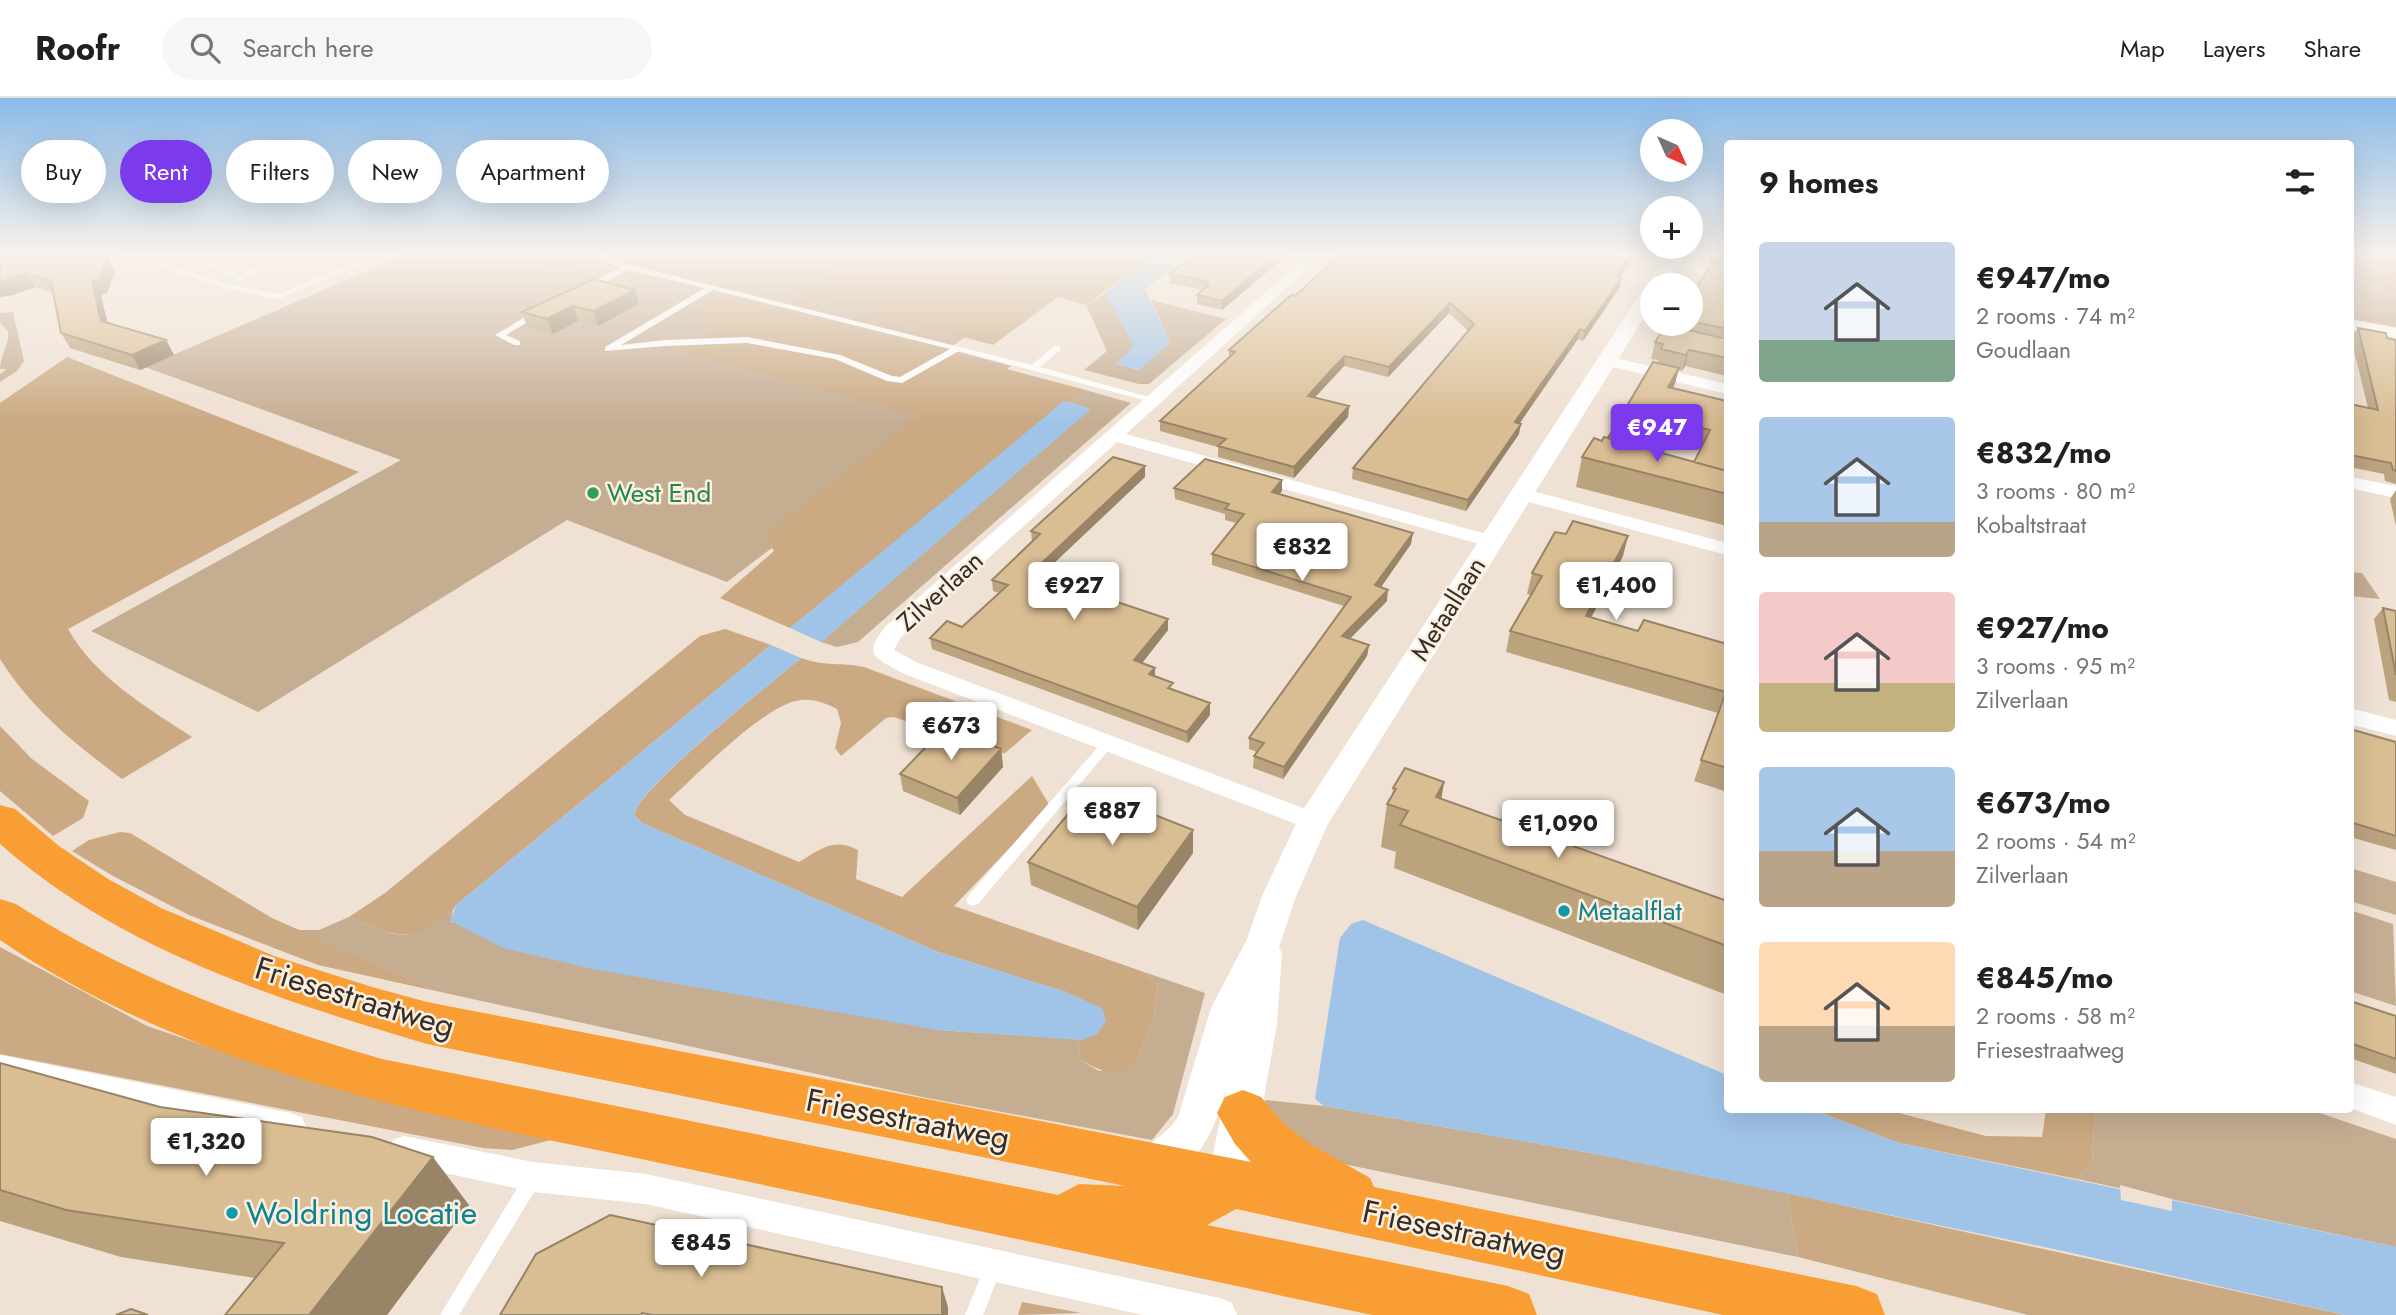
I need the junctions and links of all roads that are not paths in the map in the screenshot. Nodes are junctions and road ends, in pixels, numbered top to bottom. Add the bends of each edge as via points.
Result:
1 (544, 311) edge
2 (673, 311) edge
3 (805, 311) edge
4 (1254, 311) edge
5 (1638, 311) edge
6 (2354, 326) edge
7 (2396, 333) edge
8 (517, 343) dead end
9 (958, 348) junction
10 (1057, 348) dead end
11 (608, 349) joint
12 (1606, 361) junction
13 (1035, 367) junction
14 (1724, 387) edge
15 (1155, 400) junction
16 (1115, 436) junction
17 (2354, 483) edge
18 (2396, 492) edge
19 (1521, 494) junction
20 (1490, 541) junction
21 (1724, 548) edge
22 (2354, 717) edge
23 (2396, 727) edge
24 (1108, 743) junction
25 (0, 820) edge
26 (1313, 821) junction
27 (973, 900) dead end
28 (0, 917) edge
29 (1265, 939) junction
30 (0, 1068) edge
31 (2354, 1096) edge
32 (2396, 1111) edge
33 (1244, 1113) junction
34 (321, 1133) edge
35 (374, 1144) edge
36 (1151, 1168) junction
37 (533, 1178) junction
38 (1228, 1182) junction
39 (1383, 1214) junction
40 (1017, 1215) junction
41 (993, 1267) junction
42 (449, 1315) edge
43 (974, 1315) edge
44 (1220, 1315) edge
45 (1508, 1315) edge
46 (1856, 1315) edge

1 - 8 lane via 499,335
2 - 11 lane
3 - 9 lane
4 - 15 street, Zilverlaan
5 - 12 street, Metaallaan
6 - 7 street
9 - 11 lane via 902,380 837,357 747,340
9 - 13 lane
10 - 13 lane
12 - 14 street
12 - 19 street, Metaallaan
13 - 15 lane
15 - 16 street, Zilverlaan
16 - 20 street
16 - 24 street, Zilverlaan via 893,632 883,653 910,668
17 - 18 street
19 - 20 street, Metaallaan
19 - 21 street
20 - 26 street, Metaallaan
22 - 23 street
24 - 26 street, Zilverlaan
24 - 27 lane
25 - 36 highway, Friesestraatweg via 89,888 145,918 197,945 334,997 491,1036
26 - 29 street, Metaallaan
28 - 40 highway via 73,963 131,992 286,1054 382,1081
29 - 33 street, Metaallaan
29 - 36 street, Metaallaan via 1230,1008 1196,1124 1186,1140
30 - 34 street
31 - 32 street
33 - 38 street, Metaallaan
33 - 39 highway via 1276,1152
35 - 37 street
36 - 38 highway, Friesestraatweg
37 - 41 street via 646,1189
37 - 42 lane
38 - 39 highway, Friesestraatweg
38 - 40 highway via 1209,1199 1174,1212 1078,1210
39 - 46 highway, Friesestraatweg
40 - 45 highway
41 - 43 lane
41 - 44 street

